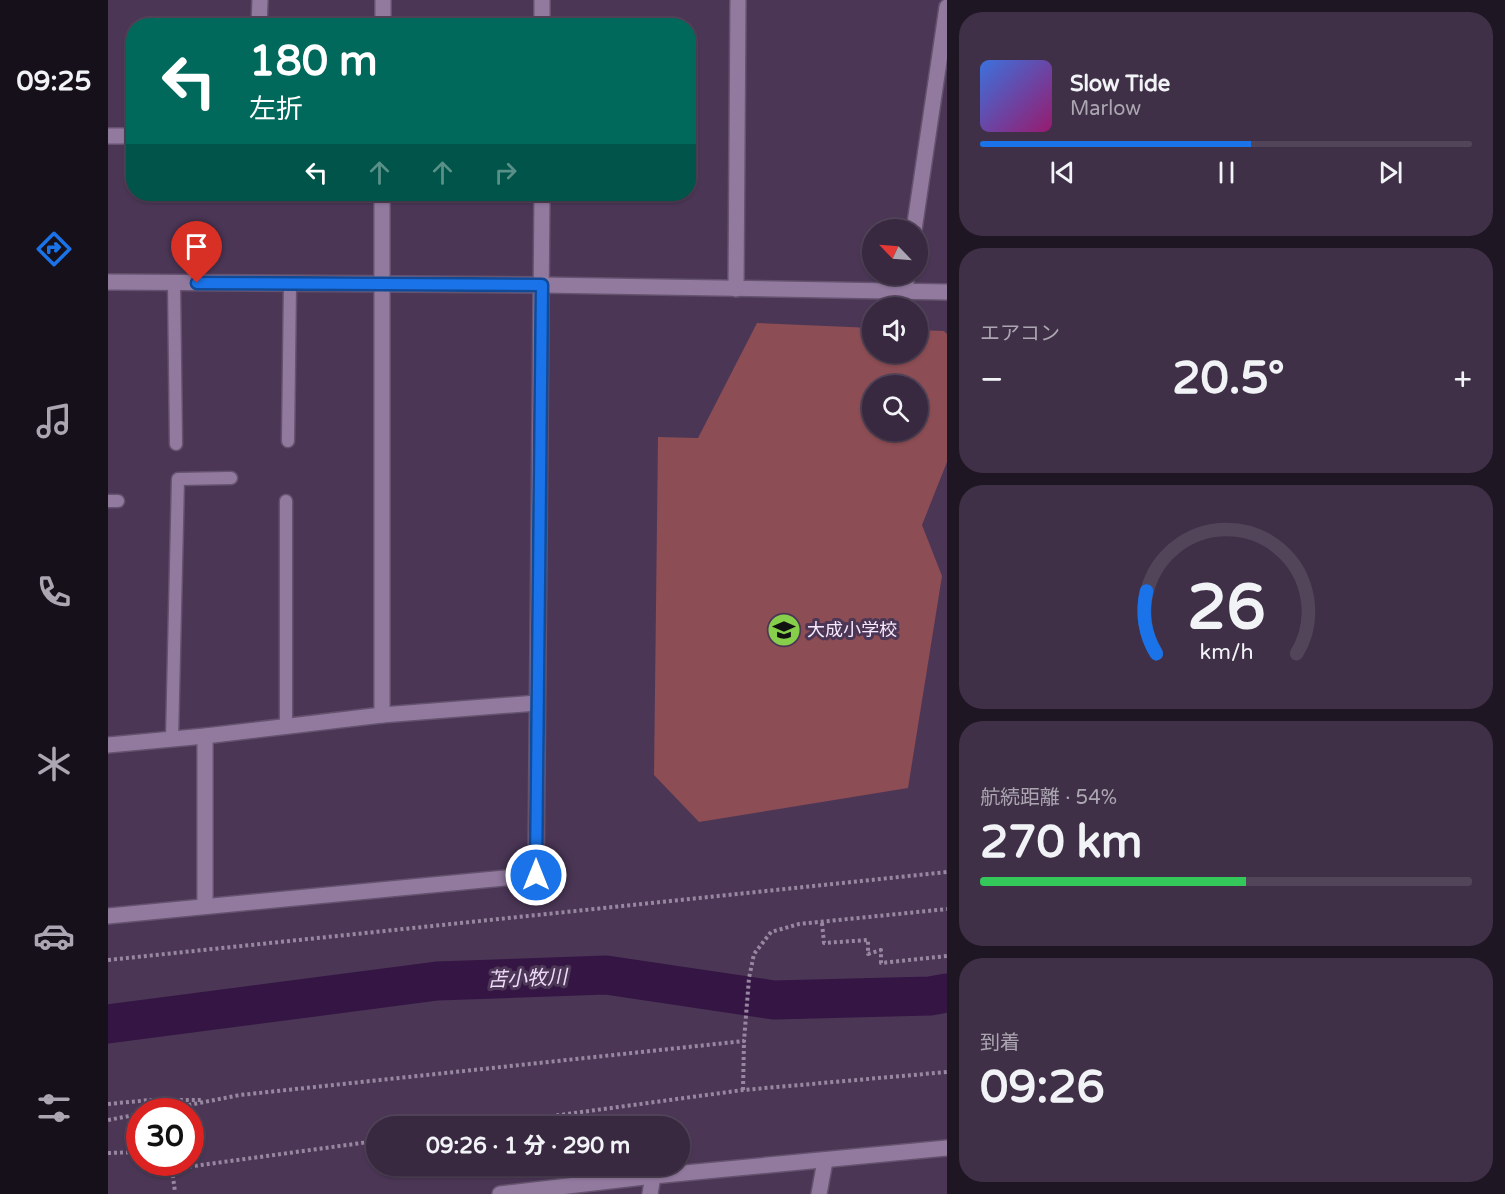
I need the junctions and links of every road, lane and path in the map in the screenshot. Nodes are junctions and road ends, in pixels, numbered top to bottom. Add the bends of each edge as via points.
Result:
1 (260, 0) edge
2 (383, 0) edge
3 (542, 0) edge
4 (738, 0) edge
5 (947, 7) edge
6 (259, 18) edge
7 (383, 18) edge
8 (542, 18) edge
9 (108, 136) edge
10 (126, 136) edge
11 (382, 201) edge
12 (542, 201) edge
13 (916, 219) edge
14 (108, 282) edge
15 (174, 283) junction
16 (290, 284) junction
17 (382, 285) junction
18 (542, 285) junction
19 (905, 285) edge
20 (736, 289) junction
21 (904, 291) junction
22 (947, 292) edge
23 (288, 441) dead end
24 (176, 444) dead end
25 (231, 478) dead end
26 (286, 501) dead end
27 (537, 703) junction
28 (382, 715) junction
29 (286, 726) junction
30 (205, 736) junction
31 (172, 739) junction
32 (108, 745) edge
33 (947, 872) edge
34 (205, 906) junction
35 (947, 909) edge
36 (108, 916) edge
37 (822, 923) junction
38 (947, 956) edge
39 (108, 960) edge
40 (744, 1041) junction
41 (947, 1072) edge
42 (742, 1090) junction
43 (215, 1100) junction
44 (204, 1102) edge
45 (108, 1104) edge
46 (552, 1116) edge
47 (126, 1117) edge
48 (108, 1120) edge
49 (366, 1142) edge
50 (947, 1148) edge
51 (126, 1152) edge
52 (108, 1153) edge
53 (825, 1161) junction
54 (204, 1165) edge
55 (690, 1173) edge
56 (173, 1176) edge
57 (653, 1176) joint
58 (175, 1192) dead end
59 (500, 1194) edge
60 (650, 1194) edge
61 (819, 1194) edge

1 - 6 street
2 - 7 street
3 - 8 street
4 - 20 street
5 - 13 street
9 - 10 street
11 - 17 street
12 - 18 street
14 - 15 street
15 - 16 street
15 - 24 lane
16 - 17 street
16 - 23 lane
17 - 18 street
17 - 28 street
18 - 20 street
18 - 27 street
19 - 21 street
20 - 21 street
21 - 22 street
25 - 31 lane via 178,479
26 - 29 lane
27 - 28 street
27 - 34 street via 536,875
28 - 29 street
29 - 30 street
30 - 31 street
30 - 34 street
31 - 32 street
33 - 39 path
34 - 36 street
35 - 37 path
37 - 38 path via 824,943 868,940 868,954 881,950 881,963
37 - 40 path via 799,924 771,932 754,954
40 - 42 path
40 - 43 path
41 - 42 path
42 - 46 path
43 - 44 path
43 - 45 path
47 - 48 path
49 - 54 path
50 - 53 street
51 - 52 path
53 - 55 street
53 - 61 street
56 - 58 path
57 - 59 street
57 - 60 street

